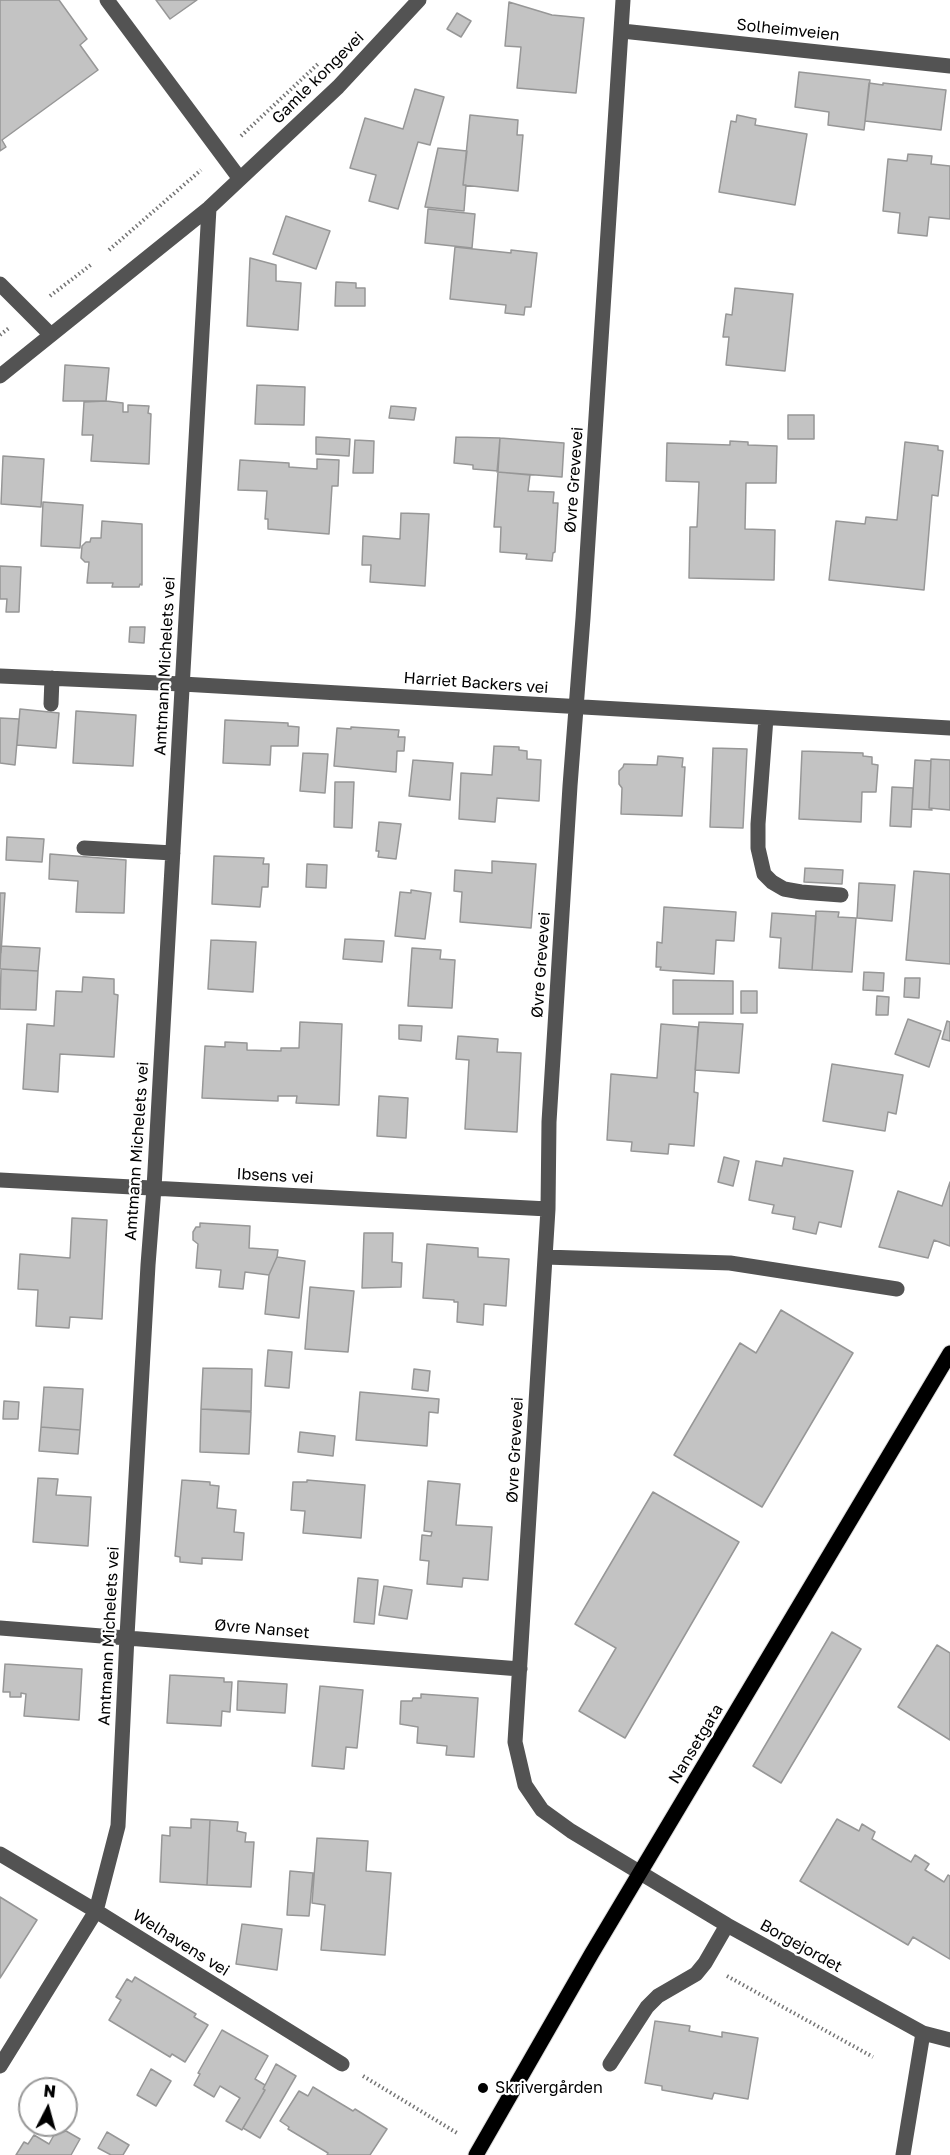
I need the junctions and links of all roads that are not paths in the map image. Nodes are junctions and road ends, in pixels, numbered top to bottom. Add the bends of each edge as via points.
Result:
1 (107, 0) edge
2 (419, 0) edge
3 (623, 0) edge
4 (622, 31) junction
5 (950, 66) edge
6 (240, 179) junction
7 (209, 208) junction
8 (0, 284) edge
9 (51, 335) junction
10 (0, 375) edge
11 (0, 676) edge
12 (52, 678) junction
13 (182, 684) junction
14 (51, 704) dead end
15 (575, 708) junction
16 (766, 718) junction
17 (950, 728) edge
18 (84, 848) dead end
19 (173, 853) junction
20 (841, 895) dead end
21 (0, 1180) edge
22 (154, 1188) junction
23 (548, 1209) junction
24 (545, 1257) junction
25 (897, 1289) dead end
26 (950, 1353) edge
27 (0, 1628) edge
28 (127, 1636) junction
29 (520, 1669) junction
30 (0, 1854) edge
31 (640, 1874) junction
32 (96, 1911) junction
33 (727, 1925) junction
34 (923, 2033) junction
35 (950, 2040) edge
36 (342, 2064) road end
37 (610, 2064) dead end
38 (0, 2066) edge
39 (479, 2151) edge
40 (903, 2155) edge

1 - 6 street
2 - 6 street, Gamle kongevei via 338,87
3 - 4 street, Øvre Grevevei
4 - 5 street, Solheimveien
4 - 15 street, Øvre Grevevei
6 - 7 street, Gamle kongevei
7 - 9 street, Gamle kongevei
7 - 13 street, Amtmann Michelets vei
8 - 9 street
9 - 10 street, Gamle kongevei
11 - 12 street, Harriet Backers vei
12 - 13 street, Harriet Backers vei
12 - 14 street
13 - 15 street, Harriet Backers vei
13 - 19 street, Amtmann Michelets vei
15 - 16 street, Harriet Backers vei
15 - 23 street, Øvre Grevevei via 549,1122
16 - 17 street, Harriet Backers vei
16 - 20 street via 758,824 764,874 784,889
18 - 19 street
19 - 22 street, Amtmann Michelets vei
21 - 22 street, Ibsens vei
22 - 23 street, Ibsens vei
22 - 28 street, Amtmann Michelets vei
23 - 24 street, Øvre Grevevei
24 - 25 street via 730,1263
24 - 29 street, Øvre Grevevei
26 - 31 main road, Nansetgata
27 - 28 street, Øvre Nanset
28 - 29 street, Øvre Nanset
28 - 32 street, Amtmann Michelets vei via 118,1826
29 - 31 street, Øvre Grevevei via 515,1742 525,1785 542,1810
30 - 32 street, Welhavens vei
31 - 33 street, Borgejordet
31 - 39 main road, Nansetgata
32 - 36 street, Welhavens vei
32 - 38 street, Amtmann Michelets vei
33 - 34 street, Borgejordet
33 - 37 street via 696,1974 647,2007
34 - 35 street, Borgejordet
34 - 40 street

